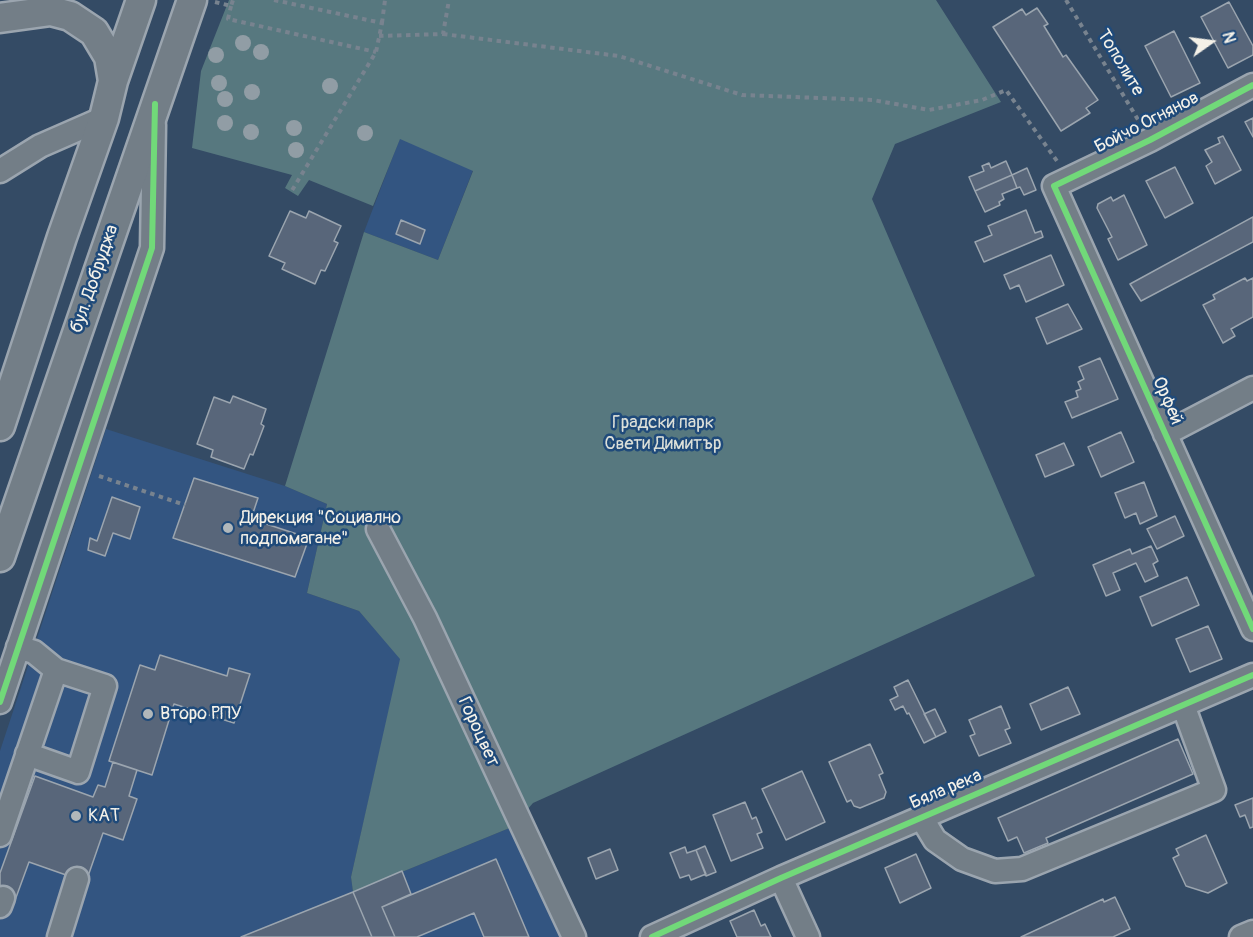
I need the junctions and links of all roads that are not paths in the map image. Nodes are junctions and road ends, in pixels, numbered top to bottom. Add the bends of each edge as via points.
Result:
1 (14, 0) edge
2 (141, 0) edge
3 (192, 0) edge
4 (0, 9) edge
5 (0, 18) edge
6 (113, 81) junction
7 (1253, 85) edge
8 (154, 104) junction
9 (104, 118) junction
10 (0, 171) edge
11 (1062, 182) joint
12 (8, 384) edge
13 (1253, 388) edge
14 (0, 426) edge
15 (1166, 434) junction
16 (378, 529) dead end
17 (0, 557) edge
18 (1253, 629) edge
19 (18, 646) junction
20 (56, 670) junction
21 (1253, 675) edge
22 (0, 702) edge
23 (1183, 705) junction
24 (27, 754) junction
25 (921, 817) junction
26 (0, 835) edge
27 (781, 878) junction
28 (77, 879) dead end
29 (1253, 932) edge
30 (59, 937) edge
31 (574, 937) edge
32 (652, 937) edge
33 (808, 937) edge
34 (1241, 937) edge

1 - 4 street
2 - 6 main road
3 - 8 main road, бул. Добруджа
5 - 6 main road via 51,10 70,16 94,32 109,57
6 - 9 main road
7 - 11 street, Бойчо Огнянов
8 - 17 main road, бул. Добруджа
8 - 19 street via 152,248
9 - 10 street via 40,146
9 - 12 main road
11 - 15 street, Орфей
12 - 14 main road
13 - 15 street
15 - 18 street, Орфей
16 - 31 street, Гороцвет via 425,618
19 - 20 street via 34,651
19 - 22 street
20 - 24 street
20 - 24 street via 105,686 78,772 49,772
21 - 23 street, Бяла река
23 - 25 street, Бяла река
23 - 25 street via 1214,790 1022,869 995,872 962,858 935,840
24 - 26 street
25 - 27 street, Бяла река
27 - 32 street, Бяла река
27 - 33 street
28 - 30 street
29 - 34 street

